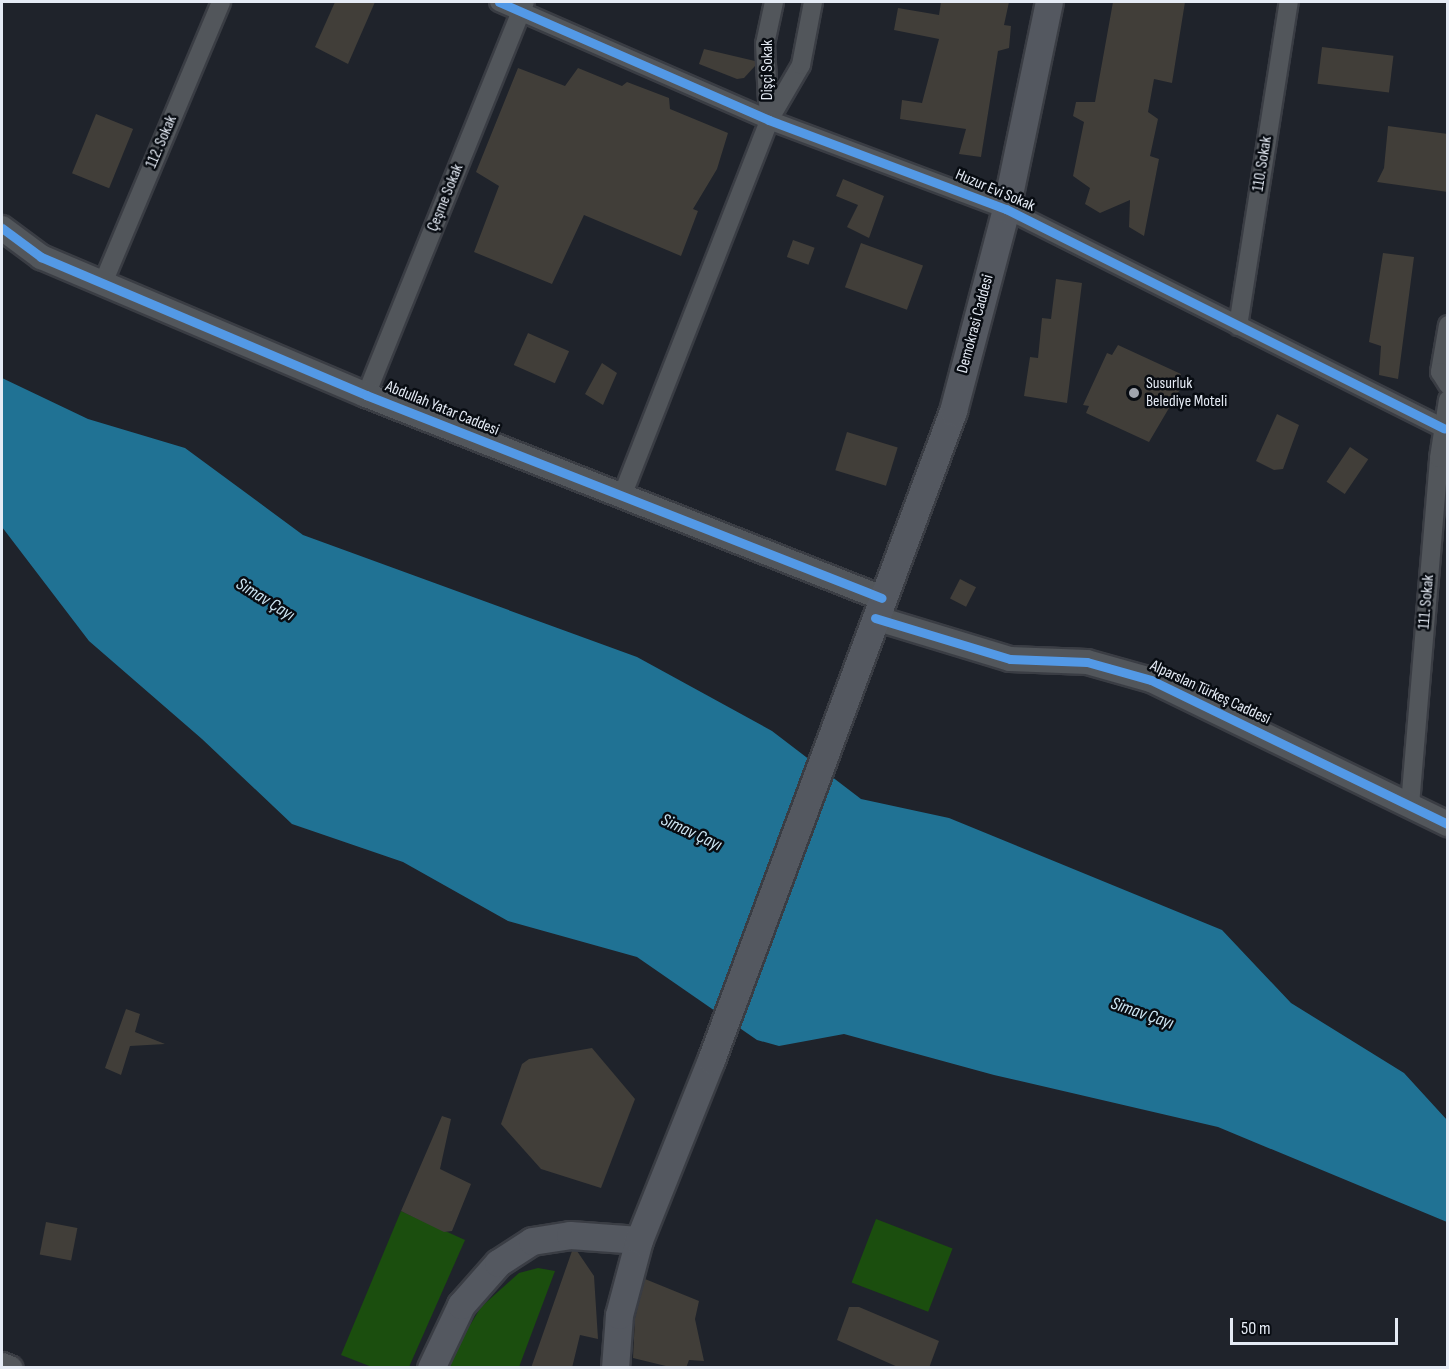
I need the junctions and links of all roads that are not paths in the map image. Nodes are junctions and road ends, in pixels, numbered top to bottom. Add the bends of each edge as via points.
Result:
1 (221, 2) edge
2 (499, 2) edge
3 (774, 2) edge
4 (813, 2) edge
5 (1048, 2) edge
6 (1289, 2) edge
7 (524, 6) edge
8 (769, 120) junction
9 (1006, 209) junction
10 (2, 228) edge
11 (103, 283) junction
12 (1448, 325) edge
13 (1238, 326) junction
14 (1448, 385) edge
15 (366, 395) junction
16 (1448, 400) edge
17 (1444, 428) junction
18 (1443, 460) edge
19 (622, 496) junction
20 (875, 618) junction
21 (1410, 805) junction
22 (1448, 825) edge
23 (639, 1240) junction
24 (2, 1365) edge
25 (10, 1368) edge
26 (431, 1368) edge
27 (615, 1368) edge

1 - 11 street, 112. Sokak
2 - 7 street, Huzur Evi Sokak
3 - 8 street, Dişçi Sokak via 765,44
4 - 8 street, Dişçi Sokak via 801,65
5 - 9 main road, Demokrasi Caddesi
6 - 13 street, 110. Sokak
7 - 8 street, Huzur Evi Sokak
7 - 15 street, Çeşme Sokak
8 - 9 street, Huzur Evi Sokak
8 - 19 street
9 - 13 street, Huzur Evi Sokak
9 - 20 main road, Demokrasi Caddesi via 953,411
10 - 11 street, Abdullah Yatar Caddesi via 41,257
11 - 15 street, Abdullah Yatar Caddesi
12 - 14 street via 1440,372
13 - 17 street, Huzur Evi Sokak
15 - 19 street, Abdullah Yatar Caddesi
16 - 17 street, 111. Sokak
17 - 18 street, 111. Sokak
18 - 21 street, 111. Sokak
19 - 20 street, Abdullah Yatar Caddesi
20 - 21 street, Alparslan Türkeş Caddesi via 1010,659 1088,662 1151,680
20 - 23 main road, Demokrasi Caddesi via 711,1060
21 - 22 street, Alparslan Türkeş Caddesi
23 - 26 main road via 570,1235 532,1241 498,1263 461,1305
23 - 27 main road, Demokrasi Caddesi via 619,1315
24 - 25 street

